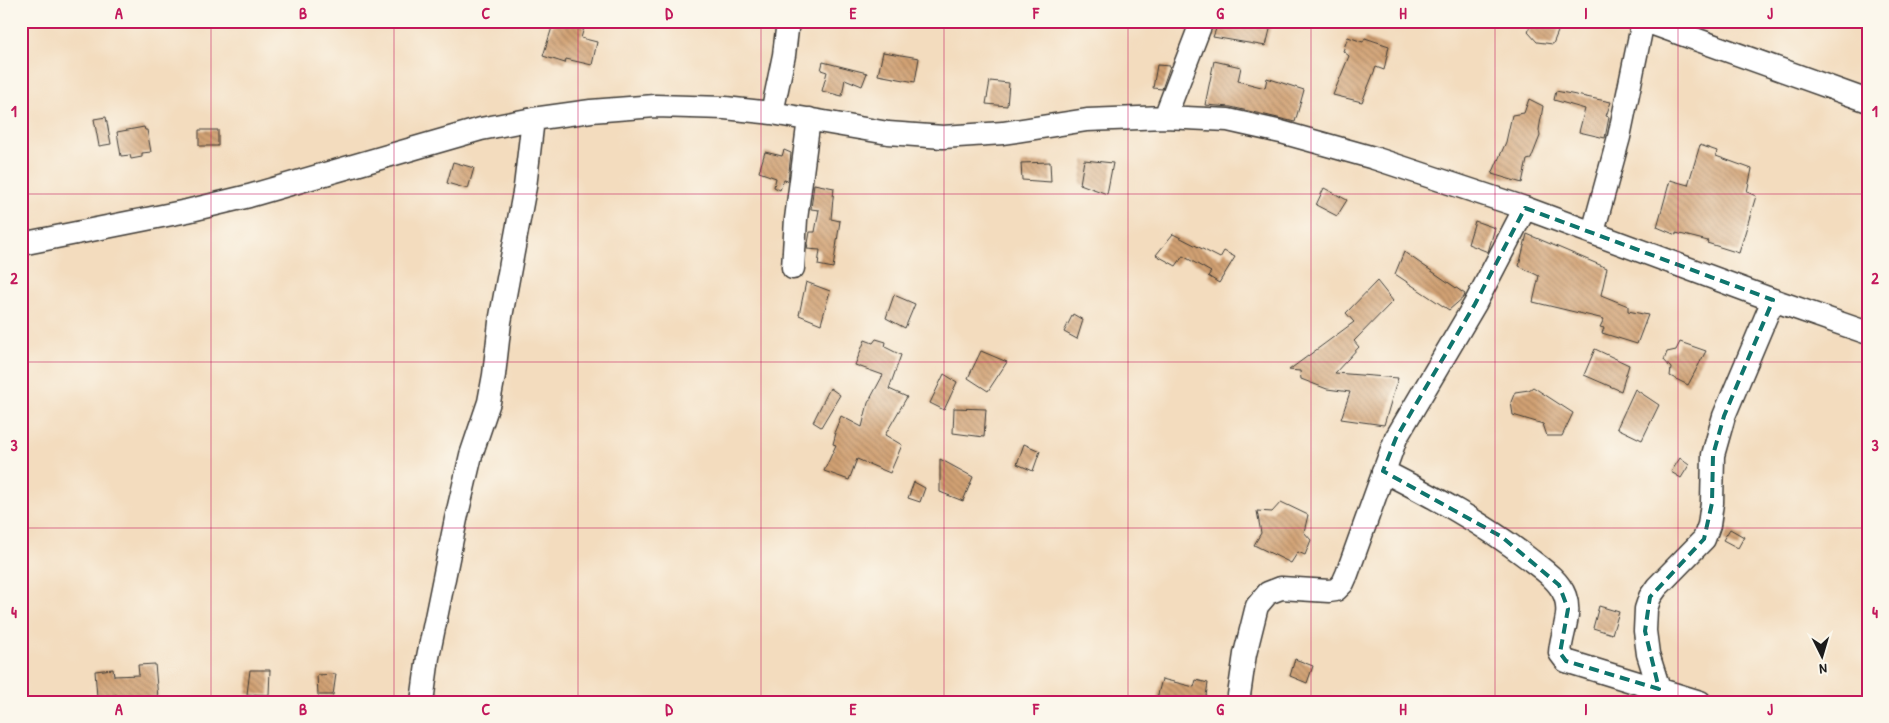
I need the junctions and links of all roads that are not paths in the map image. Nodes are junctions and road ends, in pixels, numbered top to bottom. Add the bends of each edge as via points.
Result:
1 (788, 21) edge
2 (1202, 21) edge
3 (1644, 21) edge
4 (1868, 101) edge
5 (772, 113) junction
6 (1165, 117) junction
7 (533, 119) junction
8 (809, 119) junction
9 (1525, 208) junction
10 (1593, 232) junction
11 (21, 244) edge
12 (793, 268) dead end
13 (1773, 300) junction
14 (1868, 333) edge
15 (1383, 471) junction
16 (1659, 689) junction
17 (422, 702) edge
18 (1238, 702) edge
19 (1700, 702) edge

1 - 5 street
2 - 6 street
3 - 4 street
3 - 10 street via 1619,137
5 - 7 street via 656,106
5 - 8 street
6 - 8 street via 1088,120 1004,133 943,137 888,133
6 - 9 street via 1228,120 1281,132 1374,158
7 - 11 street via 481,129 223,202
7 - 17 street via 491,393 471,455 456,519
8 - 12 street
9 - 10 street
9 - 15 street via 1475,304 1396,438
10 - 13 street
13 - 14 street
13 - 16 street via 1724,416 1715,447 1712,503 1704,539 1657,587 1646,609 1648,654
15 - 16 street via 1502,537 1543,569 1565,596 1568,610 1560,653 1566,661
15 - 18 street via 1343,583 1336,590 1329,591 1281,588 1268,593 1257,606
16 - 19 street

